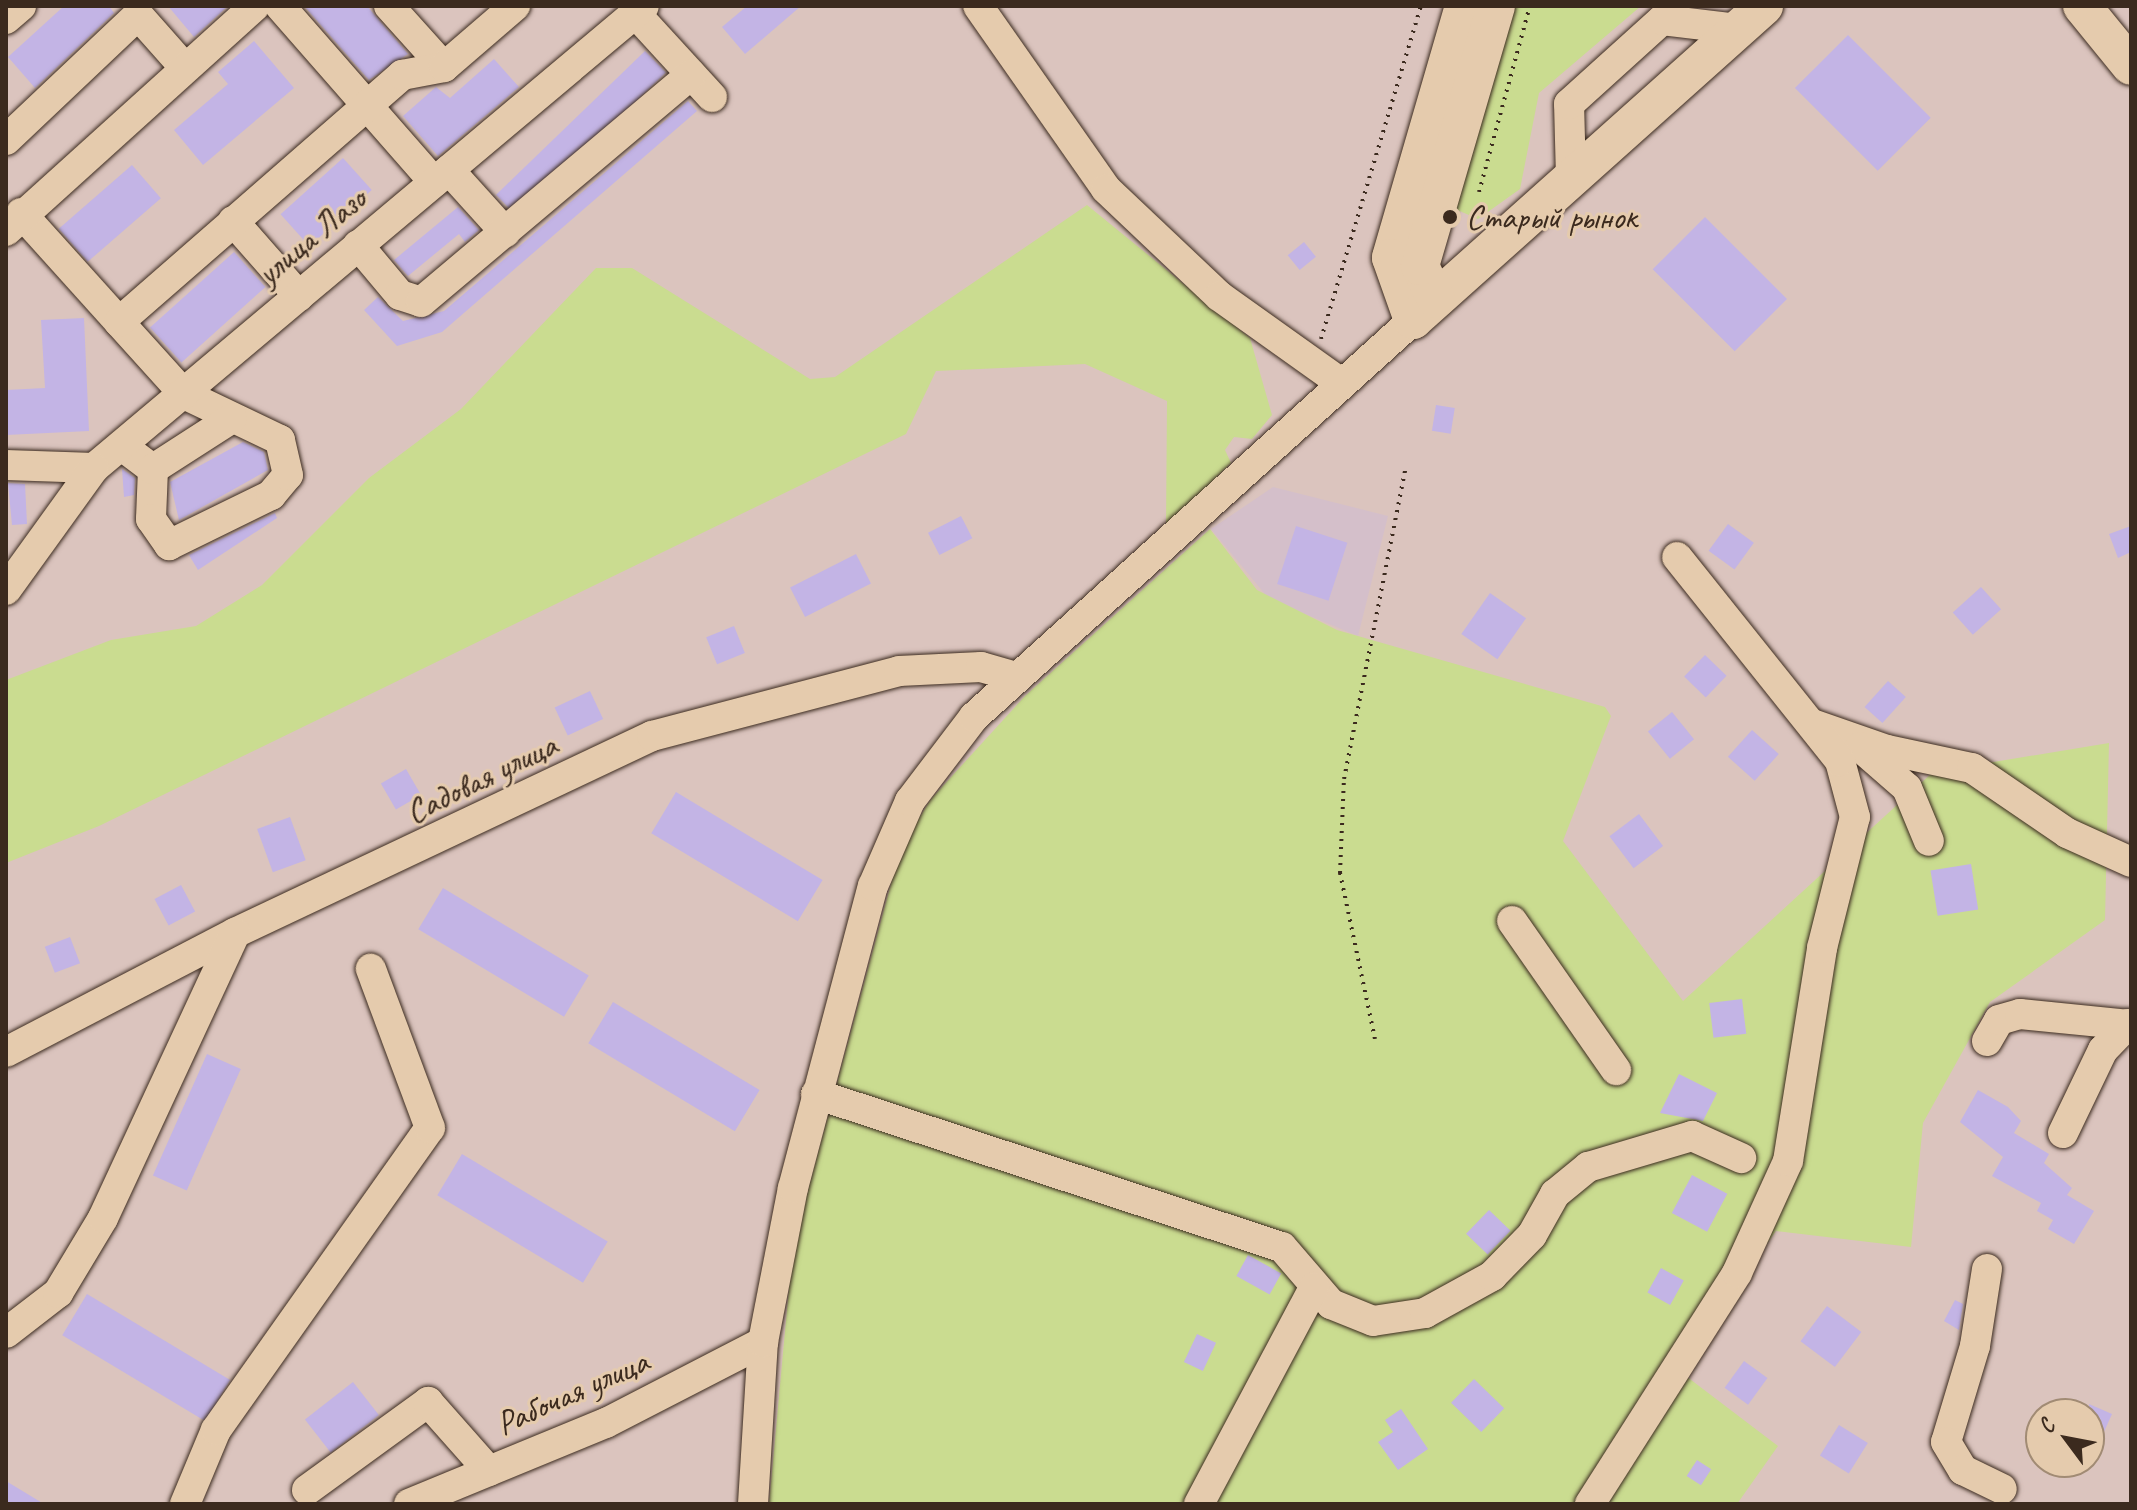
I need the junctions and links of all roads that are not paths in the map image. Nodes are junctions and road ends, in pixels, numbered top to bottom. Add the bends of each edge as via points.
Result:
1 (21, 6) edge
2 (255, 6) edge
3 (280, 6) edge
4 (389, 6) edge
5 (978, 6) edge
6 (1464, 6) edge
7 (1496, 6) edge
8 (2082, 6) edge
9 (503, 9) edge
10 (640, 10) edge
11 (134, 11) edge
12 (1750, 18) edge
13 (6, 19) edge
14 (2131, 66) edge
15 (184, 67) junction
16 (444, 67) junction
17 (691, 75) junction
18 (712, 97) dead end
19 (367, 105) junction
20 (6, 140) edge
21 (442, 176) junction
22 (1571, 178) junction
23 (233, 221) junction
24 (14, 222) edge
25 (505, 232) junction
26 (358, 245) junction
27 (299, 296) junction
28 (1424, 310) junction
29 (119, 322) junction
30 (1341, 383) junction
31 (184, 394) junction
32 (232, 418) junction
33 (122, 446) junction
34 (6, 465) edge
35 (94, 468) junction
36 (153, 469) junction
37 (1677, 557) dead end
38 (6, 590) edge
39 (1017, 677) junction
40 (1810, 723) junction
41 (1849, 738) junction
42 (1929, 841) dead end
43 (2131, 862) edge
44 (1512, 921) dead end
45 (235, 933) junction
46 (371, 969) dead end
47 (2129, 1025) edge
48 (1987, 1041) dead end
49 (6, 1052) edge
50 (1616, 1070) dead end
51 (816, 1094) junction
52 (2063, 1133) dead end
53 (1741, 1158) dead end
54 (1987, 1269) dead end
55 (1314, 1288) dead end
56 (6, 1333) edge
57 (763, 1342) junction
58 (489, 1471) junction
59 (2002, 1489) dead end
60 (307, 1490) dead end
61 (185, 1504) edge
62 (409, 1504) edge
63 (753, 1504) edge
64 (1199, 1504) edge
65 (1590, 1504) edge

1 - 13 street
2 - 15 street
3 - 19 street
4 - 16 street
5 - 30 street via 1106,189 1219,296
6 - 28 main road via 1391,258
7 - 28 main road via 1420,266
8 - 14 main road
9 - 16 street
10 - 17 street
10 - 21 street, улица Лазо
11 - 15 street
11 - 20 street
12 - 22 main road
12 - 22 street via 1662,20 1569,104
15 - 24 street
16 - 19 street via 415,68
17 - 18 street
17 - 25 street
19 - 21 street
19 - 23 street
21 - 25 street
21 - 26 street, улица Лазо
22 - 28 main road
23 - 27 street
23 - 29 street
24 - 29 street
25 - 26 street via 421,302 400,295
26 - 27 street, улица Лазо
27 - 31 street, улица Лазо
28 - 30 street
29 - 31 street
30 - 39 street
31 - 32 street
31 - 33 street, улица Лазо
32 - 36 street
32 - 36 street via 280,440 288,475 271,495 169,545 151,519
33 - 35 street, улица Лазо
33 - 36 street
34 - 35 street
35 - 38 street, улица Лазо
37 - 40 street
39 - 45 street, Садовая улица via 981,667 899,671 682,727
39 - 51 street via 946,748 891,839
40 - 41 street
40 - 65 street via 1848,776 1855,817 1822,948 1788,1161 1737,1273
41 - 42 street via 1907,788
41 - 43 street via 1972,768 2067,833
44 - 50 street
45 - 49 street, Садовая улица
45 - 56 street via 103,1218 58,1293
46 - 61 street via 430,1128 216,1430
47 - 48 street via 2020,1014 1999,1020
47 - 52 street via 2103,1050
51 - 53 street via 1282,1247 1331,1304 1373,1321 1425,1313 1492,1276 1532,1235 1555,1194 1588,1167 1692,1136
51 - 57 street
54 - 59 street via 1975,1346 1946,1442 1963,1470
55 - 64 street
57 - 58 street, Рабочая улица via 606,1423
57 - 63 street
58 - 60 street via 428,1402
58 - 62 street, Рабочая улица

